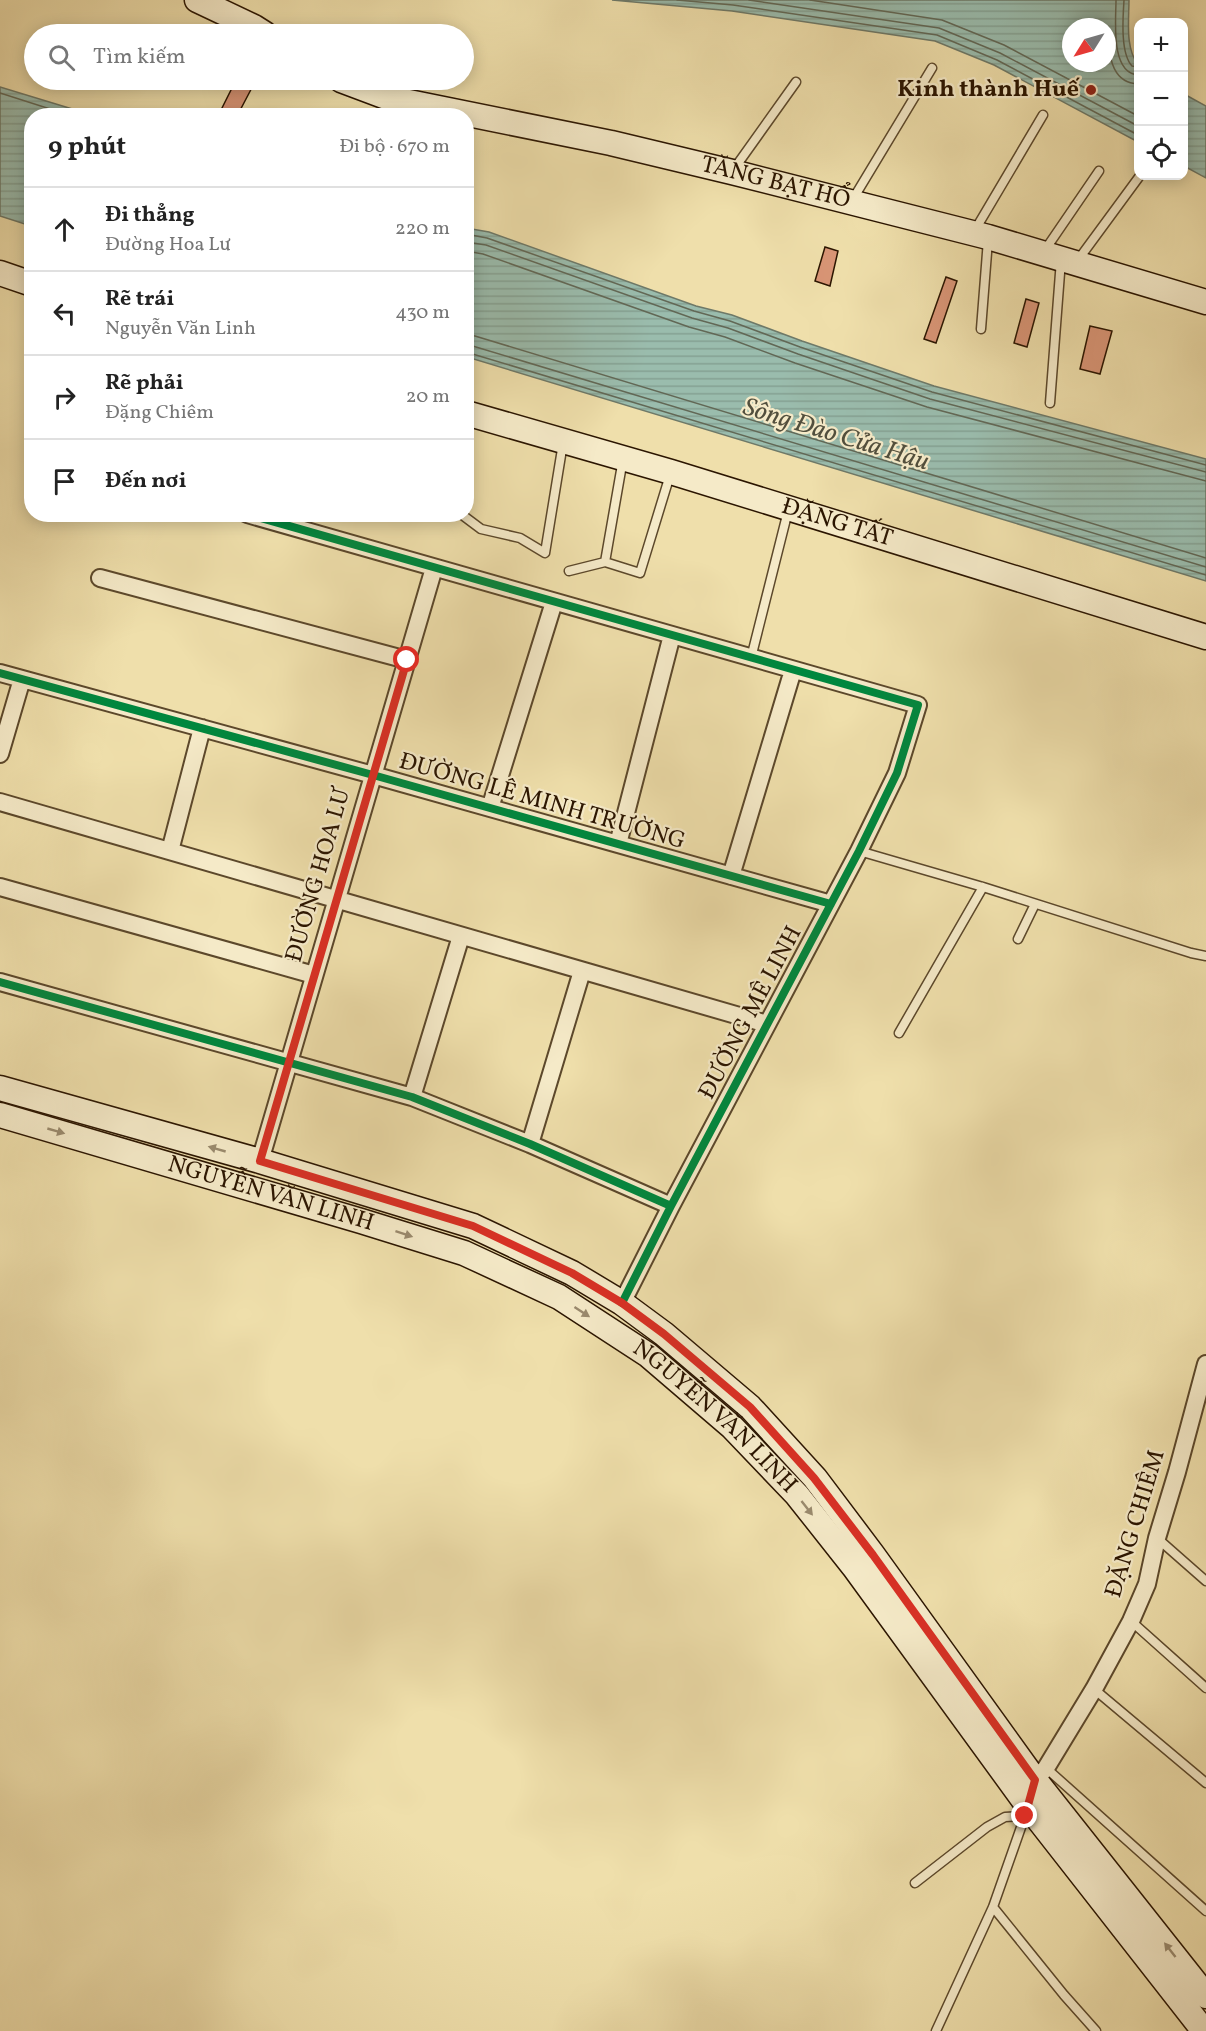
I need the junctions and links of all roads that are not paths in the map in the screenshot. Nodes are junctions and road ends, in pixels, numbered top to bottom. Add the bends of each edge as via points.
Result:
1 (197, 0) edge
2 (248, 24) edge
3 (932, 68) dead end
4 (796, 82) dead end
5 (367, 90) edge
6 (438, 108) edge
7 (474, 115) edge
8 (1043, 115) dead end
9 (1099, 171) dead end
10 (732, 172) junction
11 (1136, 180) edge
12 (852, 202) junction
13 (981, 235) junction
14 (1060, 258) junction
15 (0, 273) edge
16 (24, 281) edge
17 (1206, 302) edge
18 (981, 329) dead end
19 (1050, 403) dead end
20 (474, 415) edge
21 (564, 440) junction
22 (623, 458) junction
23 (671, 472) junction
24 (789, 508) junction
25 (275, 522) edge
26 (472, 522) edge
27 (605, 562) junction
28 (434, 567) junction
29 (569, 571) dead end
30 (100, 578) dead end
31 (554, 602) junction
32 (672, 635) junction
33 (1206, 637) edge
34 (751, 658) junction
35 (407, 660) junction
36 (793, 669) junction
37 (0, 673) edge
38 (22, 680) junction
39 (202, 728) junction
40 (0, 754) edge
41 (373, 775) junction
42 (0, 802) edge
43 (490, 808) junction
44 (618, 844) junction
45 (170, 851) junction
46 (859, 851) junction
47 (731, 876) junction
48 (0, 886) edge
49 (983, 887) junction
50 (337, 900) junction
51 (831, 904) junction
52 (1035, 904) junction
53 (461, 936) junction
54 (1018, 939) dead end
55 (1206, 956) edge
56 (582, 971) junction
57 (314, 975) junction
58 (0, 982) edge
59 (767, 1024) junction
60 (899, 1033) dead end
61 (289, 1062) junction
62 (0, 1088) edge
63 (412, 1097) junction
64 (0, 1115) edge
65 (530, 1144) junction
66 (260, 1161) junction
67 (323, 1180) junction
68 (671, 1206) junction
69 (315, 1207) junction
70 (622, 1303) junction
71 (1206, 1364) edge
72 (750, 1407) junction
73 (732, 1427) junction
74 (1157, 1538) junction
75 (1206, 1581) edge
76 (1131, 1621) junction
77 (1206, 1688) edge
78 (1094, 1689) junction
79 (1040, 1774) junction
80 (1206, 1783) edge
81 (1027, 1811) junction
82 (915, 1883) dead end
83 (993, 1907) junction
84 (1206, 1911) edge
85 (1206, 1996) edge
86 (936, 2031) edge
87 (1096, 2031) edge
88 (1204, 2031) edge

1 - 2 main road
3 - 12 lane
4 - 10 lane
5 - 6 main road, TĂNG BẠT HỔ
7 - 10 main road, TĂNG BẠT HỔ
8 - 13 lane
9 - 14 lane
10 - 12 main road, TĂNG BẠT HỔ
11 - 14 lane
12 - 13 main road, TĂNG BẠT HỔ
13 - 14 main road, TĂNG BẠT HỔ
13 - 18 lane
14 - 17 main road, TĂNG BẠT HỔ
14 - 19 lane
15 - 16 main road
20 - 21 main road, ĐẶNG TẤT
21 - 22 main road, ĐẶNG TẤT
21 - 26 lane via 545,553 520,538 481,529
22 - 23 main road, ĐẶNG TẤT
22 - 27 lane
23 - 24 main road, ĐẶNG TẤT
23 - 27 lane via 640,573
24 - 33 main road, ĐẶNG TẤT
24 - 34 lane
25 - 28 street
27 - 29 lane
28 - 31 street
28 - 35 street, ĐƯỜNG HOA LƯ
30 - 35 street
31 - 32 street
31 - 43 street
32 - 34 street
32 - 44 street
34 - 36 street
35 - 41 street, ĐƯỜNG HOA LƯ
36 - 46 street, ĐƯỜNG MÊ LINH via 918,705 897,773
36 - 47 street
37 - 38 street, ĐƯỜNG LÊ MINH TRƯỜNG
38 - 39 street, ĐƯỜNG LÊ MINH TRƯỜNG
38 - 40 street
39 - 41 street, ĐƯỜNG LÊ MINH TRƯỜNG
39 - 45 street
41 - 43 street, ĐƯỜNG LÊ MINH TRƯỜNG
41 - 50 street, ĐƯỜNG HOA LƯ
42 - 45 street
43 - 44 street, ĐƯỜNG LÊ MINH TRƯỜNG
44 - 47 street, ĐƯỜNG LÊ MINH TRƯỜNG
45 - 50 street
46 - 49 lane
46 - 51 street, ĐƯỜNG MÊ LINH
47 - 51 street, ĐƯỜNG LÊ MINH TRƯỜNG
48 - 57 street
49 - 52 lane
49 - 60 lane
50 - 53 street
50 - 57 street, ĐƯỜNG HOA LƯ
51 - 59 street, ĐƯỜNG MÊ LINH
52 - 54 lane
52 - 55 lane
53 - 56 street
53 - 63 street
56 - 59 street
56 - 65 street
57 - 61 street, ĐƯỜNG HOA LƯ
58 - 61 street
59 - 68 street, ĐƯỜNG MÊ LINH
61 - 63 street
61 - 66 street, ĐƯỜNG HOA LƯ
66 -> 62 main road, NGUYỄN VĂN LINH
63 - 65 street
64 -> 69 main road, NGUYỄN VĂN LINH
65 - 68 street
66 - 67 main road, NGUYỄN VĂN LINH
67 - 69 main road
67 - 70 main road, NGUYỄN VĂN LINH via 473,1226 572,1273
68 - 70 street, ĐƯỜNG MÊ LINH
69 -> 73 main road, NGUYỄN VĂN LINH via 464,1253 559,1297 648,1355
70 - 72 main road, NGUYỄN VĂN LINH
71 - 74 street, ĐẶNG CHIÊM
72 - 73 main road
72 - 79 main road, NGUYỄN VĂN LINH via 814,1478
73 -> 81 main road, NGUYỄN VĂN LINH via 796,1495 854,1567
74 - 75 lane
74 - 76 street, ĐẶNG CHIÊM via 1147,1584
76 - 77 lane
76 - 78 street, ĐẶNG CHIÊM
78 - 79 street, ĐẶNG CHIÊM
78 - 80 lane
79 - 81 street, ĐẶNG CHIÊM
79 - 84 lane
85 -> 79 main road, NGUYỄN VĂN LINH
81 - 82 lane via 996,1821
81 - 83 lane
81 - 88 main road, NGUYỄN VĂN LINH
83 - 86 lane
83 - 87 lane

